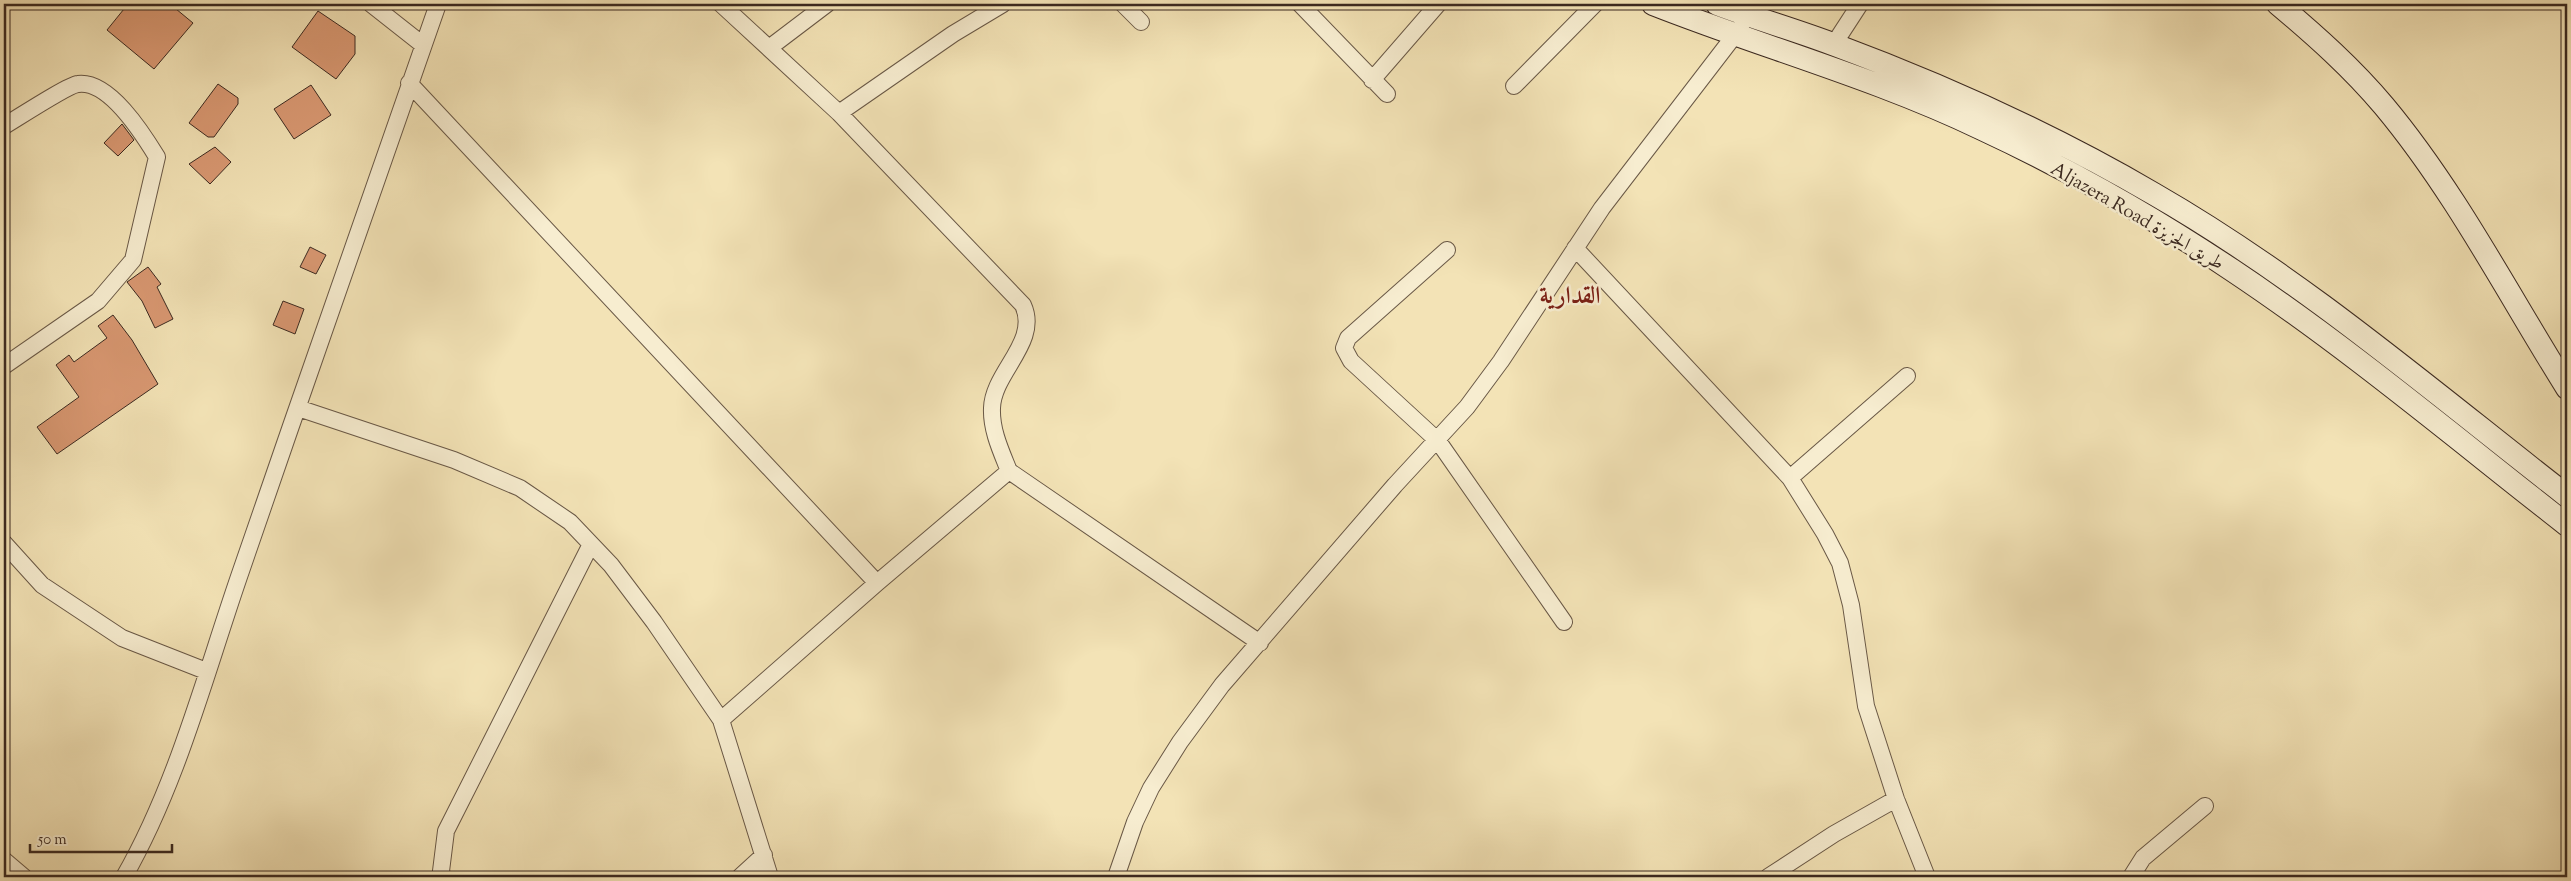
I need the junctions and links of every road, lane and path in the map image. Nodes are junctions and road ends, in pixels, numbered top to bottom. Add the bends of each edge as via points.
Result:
1 (371, 4) edge
2 (438, 4) edge
3 (721, 4) edge
4 (827, 4) edge
5 (1003, 4) edge
6 (1123, 4) edge
7 (1300, 4) edge
8 (1438, 4) edge
9 (1594, 4) edge
10 (1653, 4) edge
11 (1717, 4) edge
12 (1860, 4) edge
13 (2278, 4) edge
14 (1750, 16) junction
15 (1141, 22) dead end
16 (1736, 34) junction
17 (1834, 44) junction
18 (423, 45) junction
19 (769, 48) junction
20 (1372, 80) junction
21 (409, 83) junction
22 (1514, 86) dead end
23 (1387, 94) dead end
24 (839, 114) junction
25 (4, 126) edge
26 (1575, 248) junction
27 (1447, 250) dead end
28 (4, 366) edge
29 (1907, 376) dead end
30 (2567, 388) edge
31 (298, 408) junction
32 (1438, 441) junction
33 (1009, 471) junction
34 (1790, 478) junction
35 (2567, 496) edge
36 (2567, 526) edge
37 (4, 543) edge
38 (591, 544) junction
39 (877, 583) junction
40 (1564, 622) dead end
41 (1260, 643) junction
42 (206, 671) junction
43 (721, 720) junction
44 (1896, 799) junction
45 (2205, 806) dead end
46 (764, 855) junction
47 (4, 860) edge
48 (24, 877) edge
49 (124, 877) edge
50 (443, 877) edge
51 (740, 877) edge
52 (770, 877) edge
53 (1116, 877) edge
54 (1768, 877) edge
55 (1927, 877) edge
56 (2131, 877) edge

1 - 18 street
2 - 18 street
3 - 19 street
4 - 19 street
5 - 24 street via 953,34
6 - 15 street
7 - 20 street
8 - 20 street
9 - 22 street
10 - 16 main road, Aljazera Road طريق الجزيزة
11 - 14 main road, Aljazera Road طريق الجزيزة
12 - 17 street
13 - 30 main road via 2330,48 2384,106 2440,181
14 - 16 street
14 - 17 main road, Aljazera Road طريق الجزيزة
16 - 26 street
16 - 36 main road, Aljazera Road طريق الجزيزة via 1847,73 1980,128 2141,214 2232,270 2313,327
17 - 35 main road, Aljazera Road طريق الجزيزة via 1985,106 2070,147 2155,194 2238,246 2340,318
18 - 21 street
19 - 24 street
20 - 23 street
21 - 31 street
21 - 39 street
24 - 33 street via 1023,305 1029,317 1027,331 997,389 992,406 992,426
25 - 28 street via 77,84 99,87 139,127 157,157 133,260 98,301
26 - 32 street via 1501,361
26 - 34 street
27 - 32 street via 1348,338 1344,348 1351,361
29 - 34 street
31 - 38 street via 454,460 520,488 570,522
31 - 42 street
32 - 40 street
32 - 41 street via 1395,485
33 - 39 street
33 - 41 street
34 - 44 street via 1840,563 1851,605 1866,706
37 - 42 street via 42,585 122,638
38 - 43 street via 654,622
38 - 50 street via 446,831
39 - 43 street
41 - 53 street via 1222,685 1156,780 1135,822
42 - 49 street via 187,733 141,848
43 - 46 street
44 - 54 street
44 - 55 street
45 - 56 street via 2143,858
46 - 51 street
46 - 52 street
47 - 48 street

